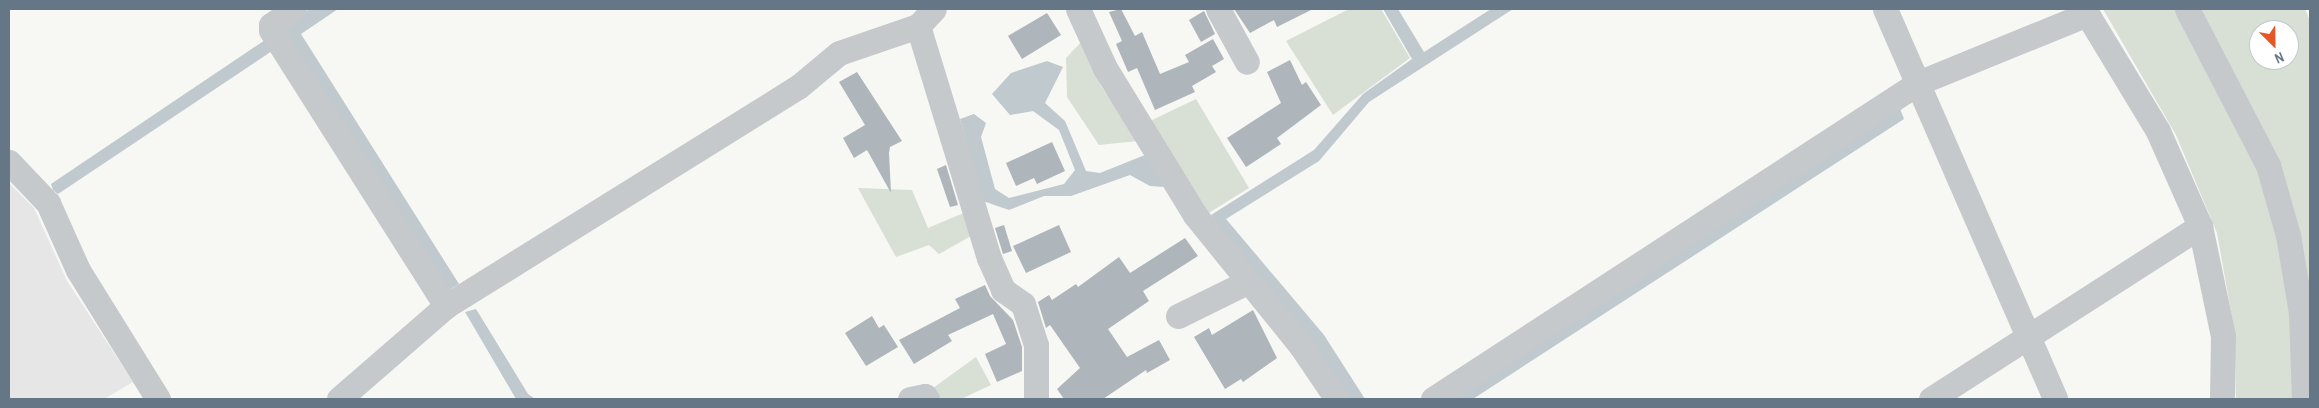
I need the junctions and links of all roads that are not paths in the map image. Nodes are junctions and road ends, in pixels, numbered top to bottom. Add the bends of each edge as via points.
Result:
1 (294, 9) edge
2 (1078, 9) edge
3 (1218, 9) edge
4 (1885, 9) edge
5 (2187, 9) edge
6 (2085, 12) edge
7 (926, 17) edge
8 (1248, 62) dead end
9 (1928, 80) junction
10 (9, 162) edge
11 (2200, 226) junction
12 (1249, 281) junction
13 (457, 299) junction
14 (1178, 316) dead end
15 (2029, 336) junction
16 (158, 399) edge
17 (339, 399) edge
18 (910, 399) edge
19 (927, 399) edge
20 (1036, 399) edge
21 (1337, 399) edge
22 (1433, 399) edge
23 (1931, 399) edge
24 (2056, 399) edge
25 (2222, 399) edge
26 (2304, 399) edge

1 - 13 street via 272,25 271,30
2 - 12 street via 1105,68 1190,207
3 - 8 street
4 - 9 street
5 - 26 street via 2268,165 2288,235 2301,313
6 - 9 street
6 - 11 street via 2158,131
7 - 13 street via 839,53 798,87
7 - 20 street via 988,258 1003,290 1023,304 1033,337
9 - 15 street
9 - 22 street
10 - 16 street via 48,203 78,270
11 - 15 street
11 - 25 street via 2223,336
12 - 14 street
12 - 21 street
13 - 17 street
15 - 23 street
15 - 24 street
18 - 19 street via 925,396

